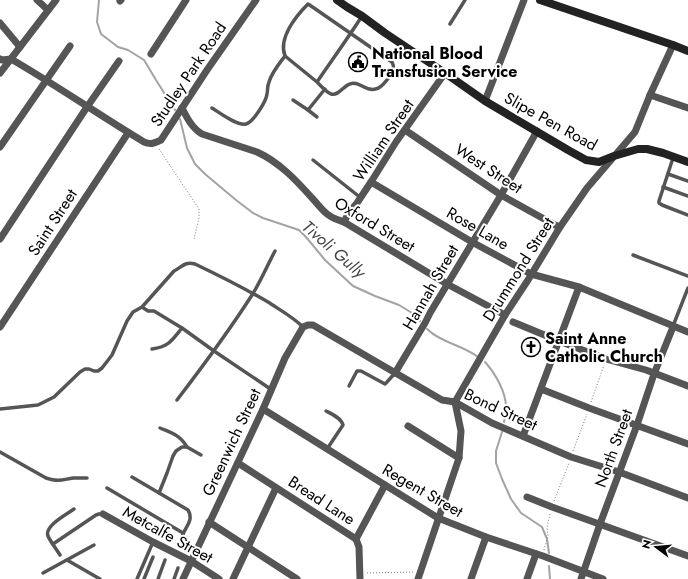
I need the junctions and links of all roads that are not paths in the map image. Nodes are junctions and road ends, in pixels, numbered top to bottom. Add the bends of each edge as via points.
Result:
1 (37, 0) edge
2 (56, 0) edge
3 (186, 0) edge
4 (256, 0) edge
5 (312, 0) edge
6 (337, 0) edge
7 (465, 0) edge
8 (524, 0) edge
9 (540, 0) edge
10 (308, 4) junction
11 (48, 10) junction
12 (362, 16) junction
13 (0, 24) edge
14 (450, 24) dead end
15 (350, 34) junction
16 (673, 45) junction
17 (70, 46) dead end
18 (20, 47) junction
19 (688, 51) edge
20 (151, 54) dead end
21 (285, 56) junction
22 (0, 59) edge
23 (11, 59) junction
24 (119, 61) dead end
25 (0, 73) edge
26 (445, 73) junction
27 (48, 80) junction
28 (317, 82) junction
29 (325, 89) junction
30 (650, 95) junction
31 (293, 100) dead end
32 (485, 101) junction
33 (87, 107) junction
34 (182, 108) junction
35 (212, 108) dead end
36 (688, 108) edge
37 (308, 110) junction
38 (317, 117) dead end
39 (405, 130) junction
40 (537, 131) junction
41 (128, 132) junction
42 (0, 147) edge
43 (614, 156) junction
44 (674, 157) junction
45 (313, 160) dead end
46 (688, 162) edge
47 (668, 174) junction
48 (688, 181) edge
49 (371, 182) junction
50 (663, 187) junction
51 (501, 195) junction
52 (688, 196) edge
53 (360, 198) junction
54 (688, 215) edge
55 (344, 222) junction
56 (560, 227) junction
57 (0, 239) edge
58 (472, 242) junction
59 (275, 251) dead end
60 (633, 255) dead end
61 (531, 274) junction
62 (688, 276) edge
63 (447, 284) junction
64 (579, 287) junction
65 (688, 288) edge
66 (253, 293) junction
67 (142, 307) junction
68 (505, 315) junction
69 (513, 322) dead end
70 (0, 327) edge
71 (303, 327) junction
72 (673, 327) junction
73 (182, 328) junction
74 (688, 332) edge
75 (559, 341) junction
76 (152, 349) dead end
77 (214, 351) junction
78 (395, 373) junction
79 (654, 374) junction
80 (349, 386) dead end
81 (688, 386) edge
82 (541, 389) junction
83 (272, 390) junction
84 (177, 400) dead end
85 (455, 402) junction
86 (0, 409) edge
87 (263, 409) junction
88 (326, 411) dead end
89 (637, 425) junction
90 (408, 426) dead end
91 (160, 428) dead end
92 (523, 436) junction
93 (688, 444) edge
94 (187, 447) junction
95 (327, 449) junction
96 (0, 452) edge
97 (200, 455) dead end
98 (459, 458) junction
99 (238, 463) junction
100 (619, 472) junction
101 (132, 477) dead end
102 (87, 478) dead end
103 (385, 485) junction
104 (107, 488) dead end
105 (276, 488) junction
106 (158, 492) junction
107 (527, 497) dead end
108 (688, 498) edge
109 (74, 509) dead end
110 (103, 514) joint
111 (438, 518) junction
112 (209, 522) junction
113 (600, 524) junction
114 (183, 533) junction
115 (486, 537) junction
116 (356, 539) junction
117 (153, 542) junction
118 (53, 544) junction
119 (94, 545) dead end
120 (248, 547) junction
121 (196, 549) junction
122 (536, 554) junction
123 (60, 555) dead end
124 (688, 556) edge
125 (153, 557) dead end
126 (67, 560) junction
127 (165, 560) dead end
128 (191, 561) junction
129 (178, 568) dead end
130 (43, 573) dead end
131 (582, 575) edge
132 (360, 576) edge
133 (100, 579) edge
134 (137, 579) edge
135 (144, 579) edge
136 (158, 579) edge
137 (174, 579) edge
138 (183, 579) edge
139 (219, 579) edge
140 (233, 579) edge
141 (297, 579) edge
142 (418, 579) edge
143 (471, 579) edge
144 (527, 579) edge
145 (603, 579) edge

1 - 11 street
2 - 11 street
3 - 20 street
4 - 34 street, Studley Park Road
5 - 10 lane
6 - 12 street, Slipe Pen Road
7 - 14 lane
8 - 32 street
9 - 16 street
10 - 15 lane
10 - 21 lane via 289,28 284,40
11 - 18 street
12 - 15 lane
12 - 26 street, Slipe Pen Road
13 - 18 street
15 - 28 lane
15 - 29 lane via 392,62 394,69 384,85 377,89 366,89 351,83 334,94
16 - 19 street
16 - 30 street, Drummond Street
17 - 27 street
18 - 23 street
21 - 28 lane
21 - 35 lane via 272,74 267,96 252,120 246,124 238,123
22 - 23 street
23 - 25 street
23 - 27 street
24 - 33 street
26 - 32 street, Slipe Pen Road
26 - 39 street, William Street
27 - 33 street
27 - 42 street
28 - 29 lane
29 - 37 lane
30 - 36 street
30 - 43 street, Drummond Street via 635,132
31 - 37 lane
32 - 40 street, Slipe Pen Road
33 - 41 street
33 - 57 street
34 - 41 street, Studley Park Road via 161,140 156,143 144,142
34 - 55 street, Oxford Street via 197,131 257,152 272,160 328,215
37 - 38 lane
39 - 49 street, William Street
39 - 51 street, West Street
40 - 43 street, Slipe Pen Road via 586,160 599,162
40 - 51 street, Hannah Street
41 - 70 street, Saint Street
43 - 44 street via 647,149
43 - 56 street, Drummond Street via 587,188
44 - 46 street
44 - 47 lane
45 - 53 lane
47 - 48 lane
47 - 50 lane
49 - 53 street, William Street
49 - 58 street, Rose Lane
50 - 52 lane
50 - 54 lane via 659,203
51 - 56 street, West Street
51 - 58 street, Hannah Street
53 - 55 street, William Street
55 - 63 street, Oxford Street
56 - 61 street, Drummond Street
58 - 61 street, Rose Lane
58 - 63 street, Hannah Street
59 - 66 lane
60 - 62 lane
61 - 64 street, Rose Lane
61 - 68 street, Drummond Street
63 - 68 street, Oxford Street
63 - 78 street, Hannah Street
64 - 72 street, Rose Lane
64 - 75 street
65 - 72 lane
66 - 67 lane via 189,263 174,271
66 - 71 lane
66 - 77 lane
67 - 73 lane via 154,311
67 - 86 lane via 133,312 112,355 98,371 85,369 54,397 38,405
68 - 85 street, Drummond Street
69 - 75 street
71 - 78 street, Bond Street via 313,325
71 - 83 street, Greenwich Street via 285,358
72 - 74 street, Rose Lane
72 - 79 street, North Street
73 - 76 lane via 170,344
73 - 77 lane
75 - 79 street
75 - 82 street
77 - 83 lane
77 - 84 lane
78 - 80 lane via 385,384 357,371
78 - 85 street, Bond Street via 442,400
79 - 81 street
79 - 89 street, North Street
82 - 89 street
82 - 92 street
83 - 87 street, Greenwich Street
85 - 92 street, Bond Street via 492,423
85 - 98 street via 461,431
87 - 95 street, Regent Street
87 - 99 street, Greenwich Street
88 - 95 lane via 336,416 343,425
89 - 93 street
89 - 100 street, North Street
90 - 98 street
91 - 94 lane via 176,435
92 - 100 street, Bond Street via 571,457
94 - 97 lane
94 - 106 lane via 176,451
95 - 103 street, Regent Street
96 - 102 lane via 46,478 61,481
98 - 111 street
99 - 105 street, Bread Lane
99 - 112 street, Greenwich Street
100 - 108 street, Bond Street
100 - 113 street, North Street
101 - 106 lane
103 - 111 street, Regent Street
103 - 116 street
104 - 114 lane
105 - 116 street, Bread Lane
105 - 120 street
106 - 114 lane via 188,510 191,519
107 - 113 street
109 - 118 lane via 51,525 48,535
110 - 117 street, Metcalfe Street
110 - 118 lane via 96,515
111 - 115 street, Regent Street
111 - 142 street
112 - 120 street
112 - 121 street, Greenwich Street
113 - 124 street
113 - 131 street, North Street
114 - 121 lane via 184,541
115 - 122 street, Regent Street
115 - 143 street
116 - 132 street, Bread Lane via 359,547
117 - 128 street, Metcalfe Street
117 - 134 lane
118 - 123 lane
119 - 126 lane
120 - 140 street
120 - 141 street
121 - 128 street, Greenwich Street
122 - 131 street, Regent Street
122 - 144 street
125 - 135 lane
126 - 130 lane
126 - 133 lane
127 - 136 lane
128 - 138 street, Greenwich Street
128 - 139 street, Metcalfe Street
129 - 137 lane
131 - 145 street, Regent Street

